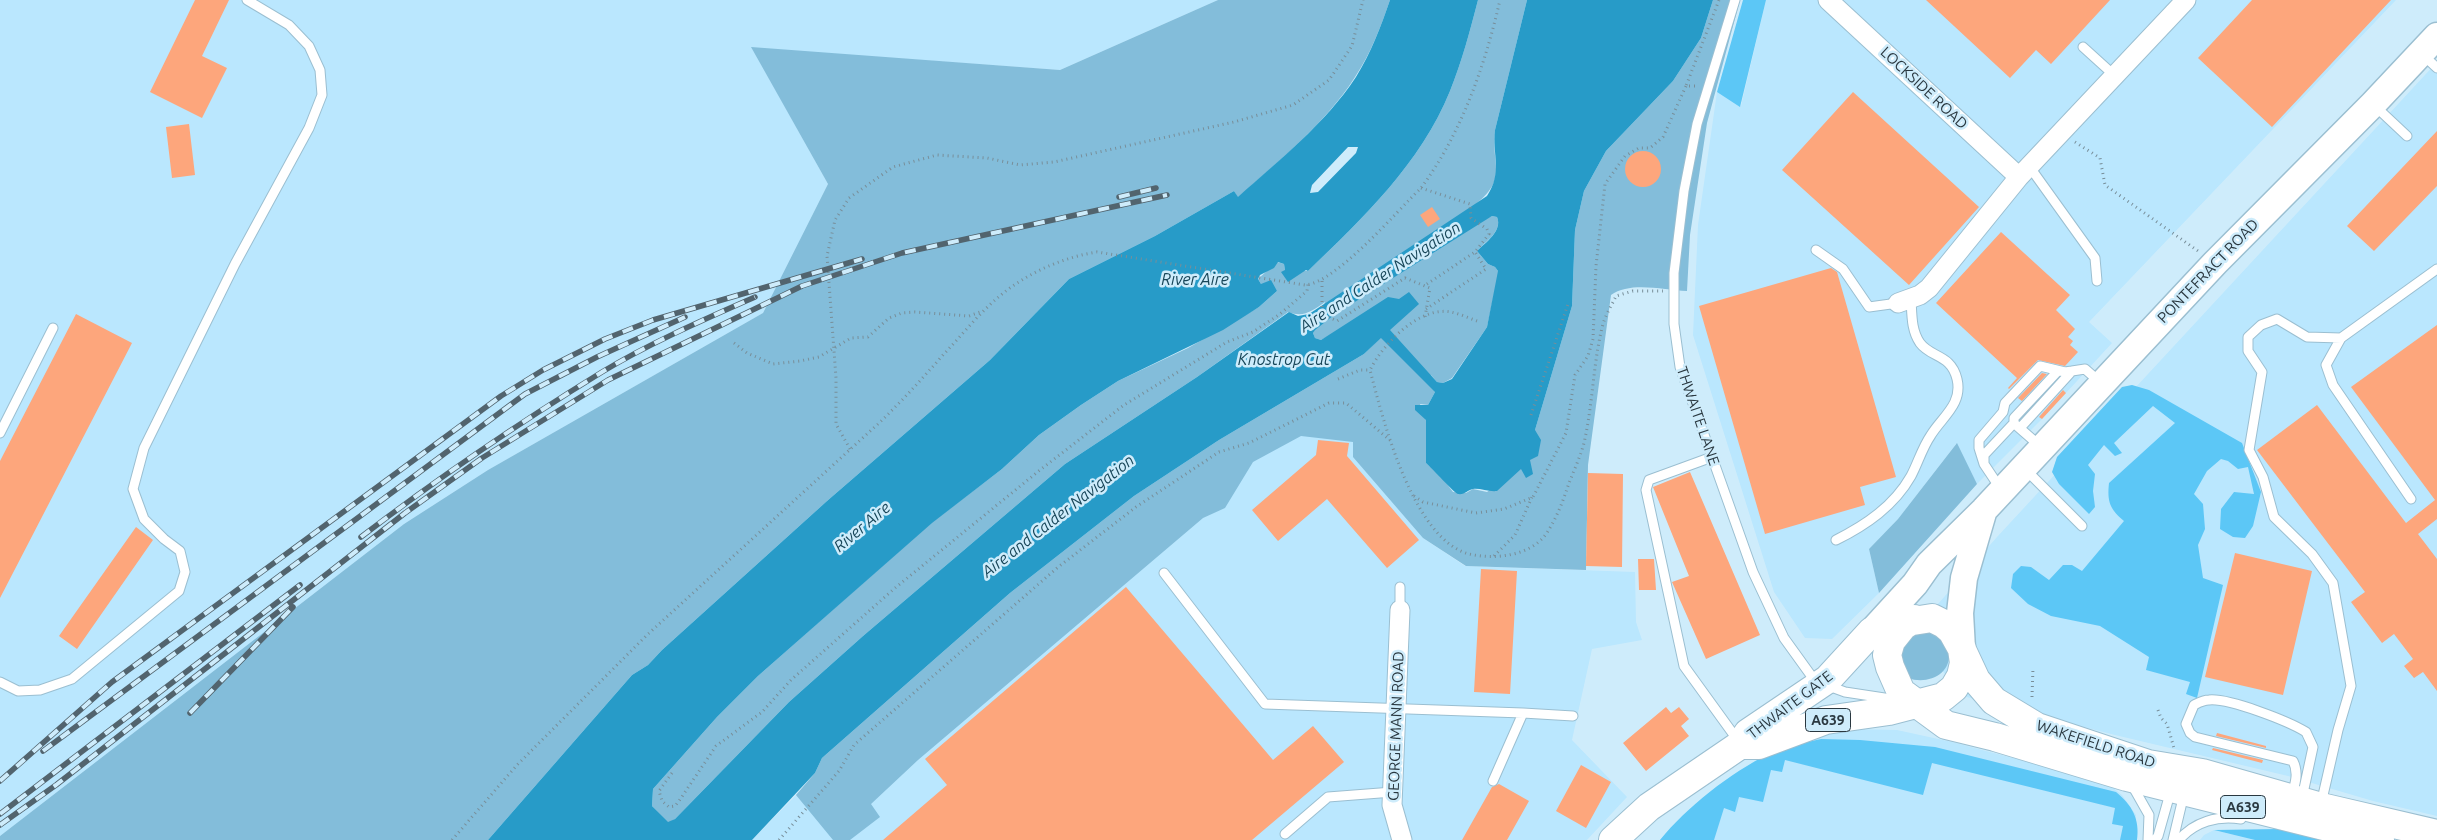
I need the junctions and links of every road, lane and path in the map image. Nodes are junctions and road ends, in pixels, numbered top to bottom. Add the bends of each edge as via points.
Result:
1 (247, 0) edge
2 (1363, 0) edge
3 (1500, 0) edge
4 (1719, 0) edge
5 (1735, 0) edge
6 (1828, 0) edge
7 (2186, 0) edge
8 (2083, 47) dead end
9 (2432, 52) edge
10 (2115, 76) junction
11 (1686, 86) junction
12 (1708, 86) junction
13 (2373, 104) junction
14 (2061, 133) junction
15 (2408, 136) dead end
16 (2024, 172) junction
17 (1420, 188) junction
18 (1816, 250) dead end
19 (1475, 252) junction
20 (2215, 263) junction
21 (2437, 269) edge
22 (1322, 281) junction
23 (2097, 281) dead end
24 (1308, 284) junction
25 (1424, 286) junction
26 (1674, 292) junction
27 (1904, 301) junction
28 (1568, 304) dead end
29 (1426, 309) junction
30 (986, 310) junction
31 (1425, 317) junction
32 (1477, 321) dead end
33 (54, 328) dead end
34 (2341, 338) junction
35 (734, 342) dead end
36 (834, 348) junction
37 (1370, 370) junction
38 (2061, 371) junction
39 (2072, 371) junction
40 (1338, 379) dead end
41 (2102, 384) junction
42 (2003, 412) junction
43 (1531, 415) dead end
44 (2017, 425) junction
45 (0, 433) edge
46 (1391, 441) junction
47 (2042, 447) junction
48 (850, 449) junction
49 (1712, 456) junction
50 (1984, 464) junction
51 (2023, 467) junction
52 (2002, 490) junction
53 (1412, 494) junction
54 (1532, 496) junction
55 (2411, 500) dead end
56 (1984, 510) junction
57 (2082, 526) dead end
58 (1836, 540) dead end
59 (1494, 557) junction
60 (1164, 573) dead end
61 (1400, 587) dead end
62 (1400, 610) joint
63 (1894, 623) junction
64 (1962, 649) junction
65 (0, 682) edge
66 (1820, 684) junction
67 (1918, 702) junction
68 (1396, 708) junction
69 (2158, 710) dead end
70 (1523, 713) junction
71 (1573, 716) dead end
72 (1740, 745) junction
73 (672, 773) dead end
74 (2127, 777) junction
75 (1493, 781) dead end
76 (2181, 782) junction
77 (1393, 792) junction
78 (1649, 807) junction
79 (2303, 813) junction
80 (2249, 820) dead end
81 (1285, 834) dead end
82 (2437, 834) edge
83 (452, 840) edge
84 (779, 840) edge
85 (1402, 840) edge
86 (1613, 840) edge
87 (1625, 840) edge
88 (2148, 840) edge
89 (2155, 840) edge
90 (2173, 840) edge
91 (2179, 840) edge
92 (2380, 840) edge

1 - 65 lane via 289,25 309,46 320,70 322,96 309,128 235,264 144,448 133,489 144,519 180,551 185,572 179,591 72,679 40,690 18,691
2 - 36 path via 1352,46 1329,80 1293,105 1234,122 1054,162 1020,165 987,158 937,155 893,167 849,198 835,220 827,256
3 - 17 path via 1491,42 1476,82 1457,126
4 - 11 path
5 - 12 lane, THWAITE LANE
6 - 16 street, LOCKSIDE ROAD
7 - 10 street
8 - 10 lane
9 - 13 main road, PONTEFRACT ROAD
10 - 14 street
11 - 12 path
11 - 54 path via 1663,137 1650,148 1639,148 1625,156 1605,184 1596,266 1594,339 1588,356 1575,375 1566,434
12 - 26 lane, THWAITE LANE via 1684,191
13 - 15 lane
13 - 20 main road, PONTEFRACT ROAD
14 - 16 street
14 - 20 path via 2100,158 2105,184
16 - 23 lane via 2095,258
16 - 27 street via 1929,288
17 - 19 path via 1470,204 1471,218 1489,234
17 - 22 path
18 - 27 lane via 1842,269 1869,307
19 - 25 path
19 - 29 path via 1486,269
20 - 41 main road, PONTEFRACT ROAD
21 - 34 lane
22 - 24 path
22 - 25 path via 1322,314 1338,321 1405,278
24 - 30 path via 1109,253 1082,254 1022,280
24 - 73 path via 1308,291 1253,332 1218,347 1124,405 895,588 791,680 762,712 716,746 679,801 669,807 662,801 659,791
25 - 29 path via 1430,288
26 - 49 lane, THWAITE LANE via 1674,324 1680,367
26 - 59 path via 1633,291 1616,296 1603,322 1583,444 1562,504 1548,533 1530,548
27 - 58 lane via 1922,345 1953,369 1957,379 1956,399 1948,416 1928,438 1904,487 1873,518
28 - 43 path
29 - 31 path
30 - 36 path via 969,316 902,313 889,318 868,337 851,338
30 - 48 path via 911,392
31 - 32 path via 1437,312 1451,312
31 - 37 path via 1400,331 1384,347
33 - 45 lane
34 - 55 lane via 2326,365 2333,385
34 - 79 lane via 2307,337 2277,319 2260,325 2248,337 2248,351 2262,372 2249,450 2263,477 2274,517 2312,554 2333,583 2351,686 2338,730
35 - 36 path via 747,353 773,364 819,358
36 - 48 path via 836,424
37 - 40 path via 1360,370
37 - 46 path
38 - 39 lane
38 - 42 lane via 2040,366 2006,403
38 - 44 lane via 2014,418
39 - 41 lane via 2085,369
39 - 44 lane
41 - 47 main road, PONTEFRACT ROAD
42 - 44 lane
42 - 50 lane via 1979,440 1978,448
44 - 47 lane
44 - 50 lane via 1984,455
46 - 53 path
46 - 84 path via 1346,403 1329,403 1249,443 1219,452 1136,507 1057,568 854,745 839,771
47 - 51 main road, PONTEFRACT ROAD
48 - 83 path via 647,635 517,765
49 - 66 lane, THWAITE LANE via 1753,572 1777,626
49 - 72 lane via 1649,480 1646,490 1684,666
50 - 52 lane
51 - 52 main road, PONTEFRACT ROAD
51 - 57 lane
52 - 56 main road, PONTEFRACT ROAD
53 - 54 path via 1423,502 1476,513 1504,509
53 - 59 path via 1425,516 1461,552
54 - 59 path via 1515,535
56 - 63 main road, PONTEFRACT ROAD via 1929,564
56 - 64 main road, PONTEFRACT ROAD via 1964,578 1960,613
60 - 68 lane via 1265,704
61 - 62 lane
62 - 68 street, GEORGE MANN ROAD
63 - 64 main road via 1932,618 1952,631
63 - 66 main road, THWAITE GATE / A639
63 - 67 main road via 1887,655 1894,679 1901,692
64 - 67 main road via 1964,663 1954,688 1944,697
64 - 76 main road, WAKEFIELD ROAD / A639 via 1976,680 1994,701 2037,727 2148,764
66 - 67 lane via 1874,698
66 - 72 main road, THWAITE GATE / A639 via 1748,733
67 - 72 main road, THWAITE GATE / A639 via 1888,711 1826,720 1759,746
67 - 74 main road, WAKEFIELD ROAD / A639 via 1946,725
68 - 70 lane
68 - 77 street, GEORGE MANN ROAD
69 - 76 path via 2167,724
70 - 71 lane
70 - 75 lane
72 - 78 main road, THWAITE GATE / A639
74 - 76 main road, WAKEFIELD ROAD / A639
74 - 88 lane via 2149,815
76 - 79 main road, WAKEFIELD ROAD / A639
76 - 89 lane
76 - 90 lane
77 - 81 lane via 1328,797
77 - 85 street, GEORGE MANN ROAD via 1392,805
78 - 86 main road, THWAITE GATE / A639
78 - 87 main road, THWAITE GATE / A639
79 - 79 lane via 2312,747 2306,732 2259,712 2218,700 2210,699 2194,705 2186,724 2195,736 2293,761
79 - 82 main road, WAKEFIELD ROAD / A639
79 - 92 main road, WAKEFIELD ROAD / A639
80 - 91 lane via 2214,819 2200,824

